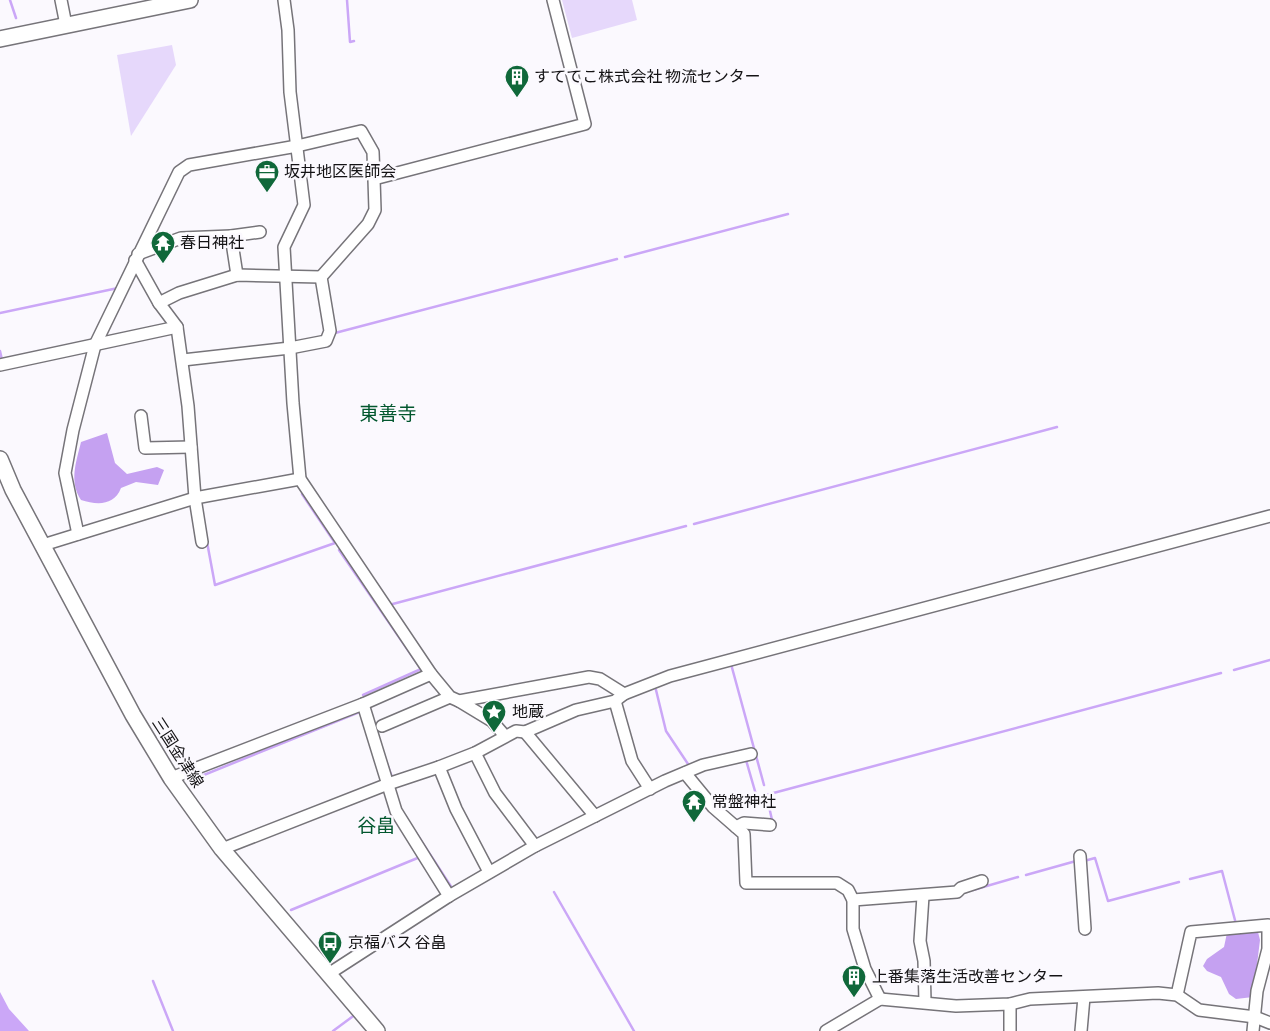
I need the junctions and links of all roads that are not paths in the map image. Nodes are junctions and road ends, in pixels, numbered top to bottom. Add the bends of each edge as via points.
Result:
1 (60, 0) edge
2 (190, 0) edge
3 (284, 0) edge
4 (553, 0) edge
5 (66, 25) junction
6 (0, 39) edge
7 (297, 146) junction
8 (374, 179) junction
9 (260, 232) dead end
10 (231, 236) junction
11 (137, 257) junction
12 (237, 275) junction
13 (285, 277) junction
14 (321, 277) junction
15 (159, 303) junction
16 (177, 327) junction
17 (95, 345) junction
18 (290, 348) junction
19 (183, 360) junction
20 (0, 365) edge
21 (141, 416) dead end
22 (191, 447) junction
23 (0, 459) edge
24 (300, 479) junction
25 (195, 498) junction
26 (1270, 516) edge
27 (78, 534) junction
28 (202, 542) dead end
29 (42, 545) junction
30 (430, 674) junction
31 (620, 697) junction
32 (455, 699) junction
33 (363, 704) junction
34 (382, 726) dead end
35 (525, 732) junction
36 (505, 736) junction
37 (475, 753) junction
38 (752, 754) dead end
39 (439, 768) junction
40 (685, 774) junction
41 (171, 778) junction
42 (388, 784) junction
43 (650, 789) junction
44 (595, 816) junction
45 (770, 825) dead end
46 (736, 827) junction
47 (535, 846) junction
48 (222, 849) junction
49 (1080, 856) dead end
50 (489, 872) junction
51 (982, 881) dead end
52 (449, 896) junction
53 (923, 896) junction
54 (853, 900) junction
55 (1085, 929) dead end
56 (330, 974) junction
57 (1176, 995) junction
58 (1084, 997) junction
59 (880, 999) junction
60 (925, 1002) junction
61 (1010, 1004) junction
62 (1255, 1017) junction
63 (1270, 1023) edge
64 (378, 1031) edge
65 (826, 1031) edge
66 (1010, 1031) edge
67 (1080, 1031) edge
68 (1253, 1031) edge

1 - 5 street
2 - 5 main road
3 - 7 street
4 - 8 street via 585,124
5 - 6 main road
7 - 8 street via 361,131 373,152
7 - 11 street via 189,165 179,172
7 - 13 street via 304,205 284,247
8 - 14 street via 375,210 368,224
9 - 10 street
10 - 11 street via 181,238
10 - 12 street
11 - 15 street
11 - 17 street
12 - 13 street
12 - 15 street via 179,293
13 - 14 street
13 - 18 street
14 - 18 street via 330,331 326,341
15 - 16 street
16 - 17 street
16 - 19 street
17 - 20 street
17 - 27 street via 65,473
18 - 19 street
18 - 24 street
19 - 22 street
21 - 22 street via 145,448
22 - 25 street
23 - 29 main road, 三国金津線
24 - 25 street
24 - 30 street
25 - 27 street
25 - 28 street
26 - 31 street via 698,668
27 - 29 street
29 - 41 main road, 三国金津線
30 - 32 street
30 - 33 street
31 - 32 street via 600,679 589,677
31 - 35 street via 576,710
31 - 43 street via 632,761
32 - 34 street
32 - 36 street via 492,721
33 - 41 street
33 - 42 street
35 - 36 street via 516,730
35 - 44 street
36 - 37 street
37 - 39 street
37 - 47 street via 495,793
38 - 40 street via 702,765
39 - 42 street
39 - 50 street
40 - 43 street
40 - 46 street via 713,807
41 - 48 main road, 三国金津線
42 - 48 street
42 - 52 street via 396,811
43 - 44 street
44 - 47 street
45 - 46 street via 744,823
46 - 54 street via 744,834 746,883 837,883 848,890
47 - 50 street
48 - 56 main road, 三国金津線
49 - 55 street
50 - 52 street
51 - 53 street via 957,892
52 - 56 street
53 - 54 street
53 - 60 street via 920,941
54 - 59 street via 853,929 865,969
56 - 64 main road, 三国金津線
57 - 58 street
57 - 62 street via 1199,1010
57 - 62 street via 1191,932 1268,925 1268,949 1257,991
58 - 61 street via 1030,999
58 - 67 street
59 - 60 street
59 - 65 street
60 - 61 street via 956,1006
61 - 66 street
62 - 63 street
62 - 68 street

